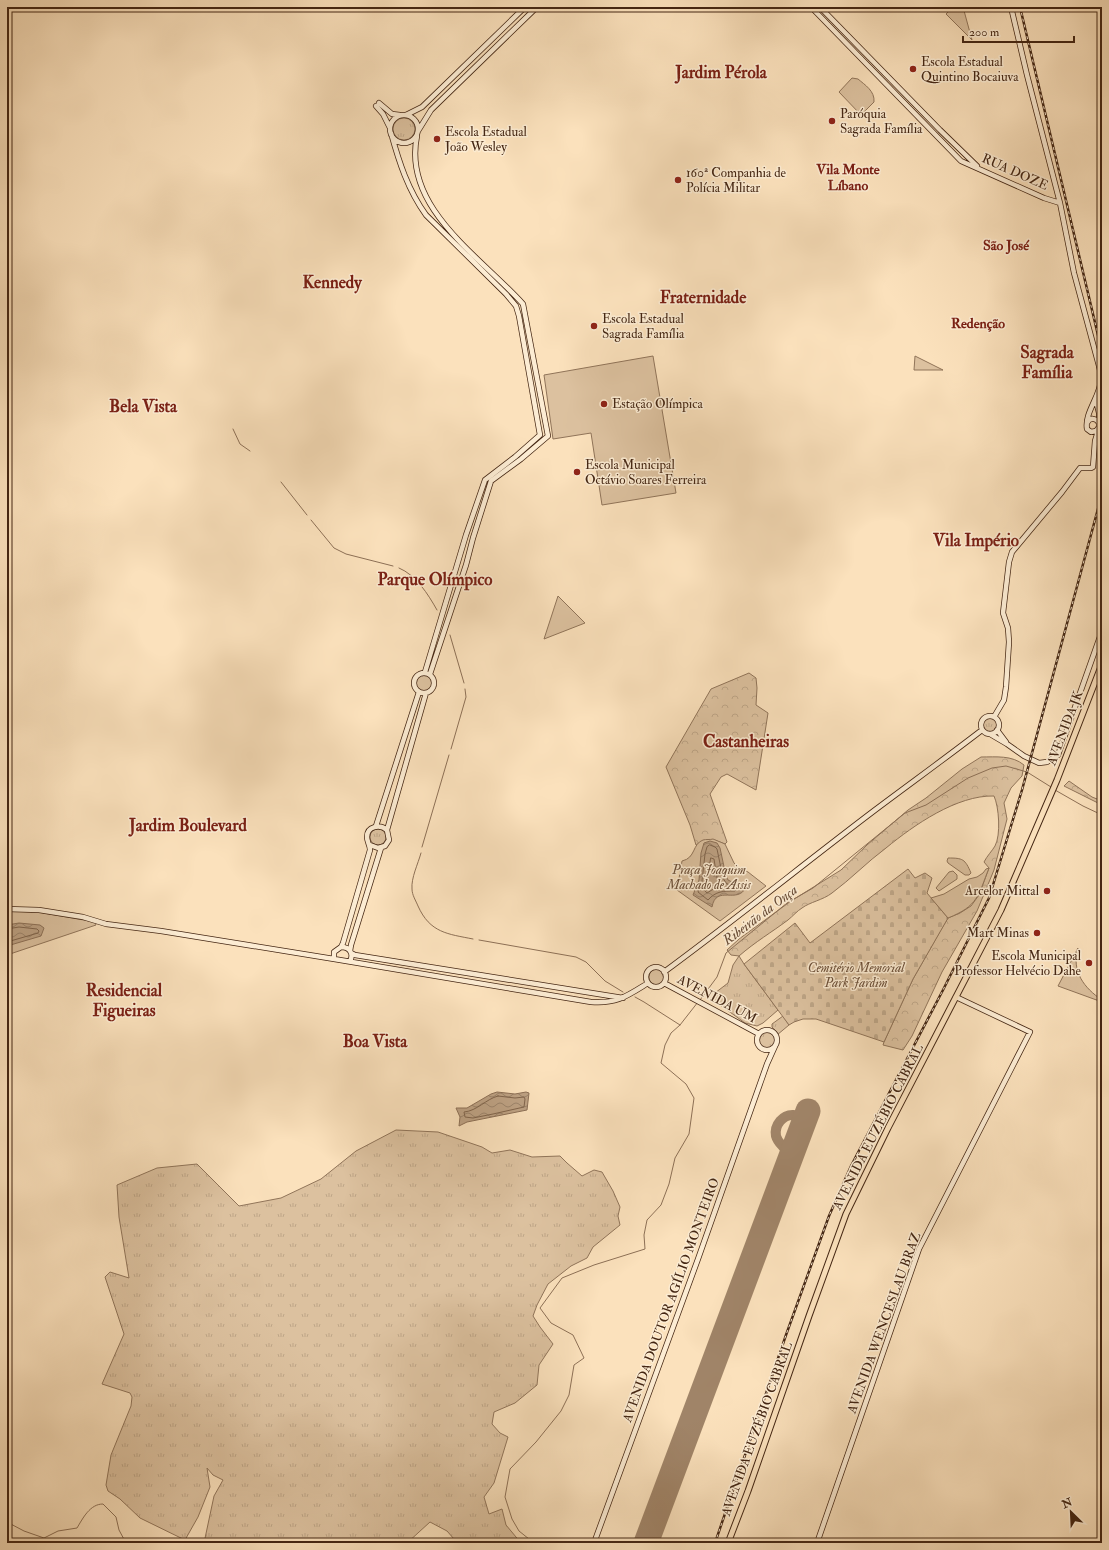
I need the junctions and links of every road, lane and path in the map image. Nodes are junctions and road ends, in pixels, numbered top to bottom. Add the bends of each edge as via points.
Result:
1 (525, 7) edge
2 (537, 7) edge
3 (810, 7) edge
4 (820, 7) edge
5 (1011, 7) edge
6 (404, 115) junction
7 (391, 130) junction
8 (418, 134) junction
9 (979, 169) junction
10 (1060, 203) junction
11 (1096, 400) junction
12 (1088, 420) junction
13 (1100, 425) edge
14 (1089, 431) junction
15 (1095, 441) junction
16 (1102, 631) edge
17 (1102, 664) edge
18 (425, 672) junction
19 (430, 674) junction
20 (419, 692) junction
21 (426, 693) junction
22 (994, 717) junction
23 (982, 730) junction
24 (997, 730) junction
25 (990, 734) junction
26 (1007, 744) junction
27 (1048, 800) joint
28 (376, 826) junction
29 (387, 830) junction
30 (370, 845) junction
31 (381, 848) junction
32 (7, 909) edge
33 (341, 947) junction
34 (351, 952) junction
35 (334, 959) junction
36 (350, 961) junction
37 (664, 972) junction
38 (648, 983) junction
39 (664, 983) junction
40 (956, 997) junction
41 (623, 998) junction
42 (759, 1034) junction
43 (776, 1044) junction
44 (765, 1049) junction
45 (767, 1064) junction
46 (594, 1543) edge
47 (728, 1543) edge
48 (817, 1543) edge

1 - 6 street via 422,107
2 - 8 street via 431,110
3 - 9 street, RUA DOZE via 961,161
4 - 9 street
5 - 10 street
6 - 7 street via 394,120
6 - 7 street via 392,114 378,105
6 - 8 street via 411,116 417,123
7 - 8 street via 396,140 401,142 410,142
7 - 18 street via 416,201 426,215 516,306 540,435 485,480
8 - 19 street via 414,149 418,181 429,205 447,227 523,304 548,436 491,481
9 - 10 street, RUA DOZE
10 - 11 street via 1074,273 1102,380
11 - 12 street
11 - 13 street
12 - 13 street via 1097,420
12 - 14 street via 1086,427
13 - 14 street via 1096,431
13 - 15 street
14 - 15 street
15 - 22 street via 1092,468 1080,468 1012,552 1003,613 1009,642 1006,687 1004,700
16 - 26 street via 1058,755 1047,762 1039,763
17 - 27 main road, AVENIDA JK
18 - 19 street
18 - 20 street via 419,674 414,681
19 - 21 street via 435,683 432,690
20 - 21 street
20 - 28 street
21 - 29 street
22 - 23 street via 988,716 983,719 980,725
22 - 24 street via 999,723
23 - 25 street
23 - 37 street
24 - 25 street
24 - 26 street
25 - 26 street
27 - 40 main road, AVENIDA EUZÉBIO CABRAL via 1001,910
28 - 29 street
28 - 30 street via 367,834
29 - 31 street via 389,840
30 - 31 street
30 - 33 street
31 - 34 street
32 - 35 street via 38,910 83,917 106,924
33 - 34 street
33 - 35 street via 334,952
34 - 36 street
34 - 41 street via 355,955
35 - 36 street
36 - 41 street via 591,1002 604,1003
37 - 38 street via 659,968 650,970 646,977
37 - 39 street
38 - 39 street via 656,987
38 - 41 street
39 - 42 street, AVENIDA UM
40 - 47 main road, AVENIDA EUZÉBIO CABRAL via 880,1142 846,1214
40 - 48 street, AVENIDA WENCESLAU BRAZ via 1030,1032 919,1249
42 - 43 street via 765,1030 771,1031 776,1035
42 - 44 street, AVENIDA DOUTOR AGÍLIO MONTEIRO via 757,1041 761,1048
43 - 44 street via 771,1049
43 - 45 street, AVENIDA DOUTOR AGÍLIO MONTEIRO
44 - 45 street, AVENIDA DOUTOR AGÍLIO MONTEIRO
45 - 46 street, AVENIDA DOUTOR AGÍLIO MONTEIRO

